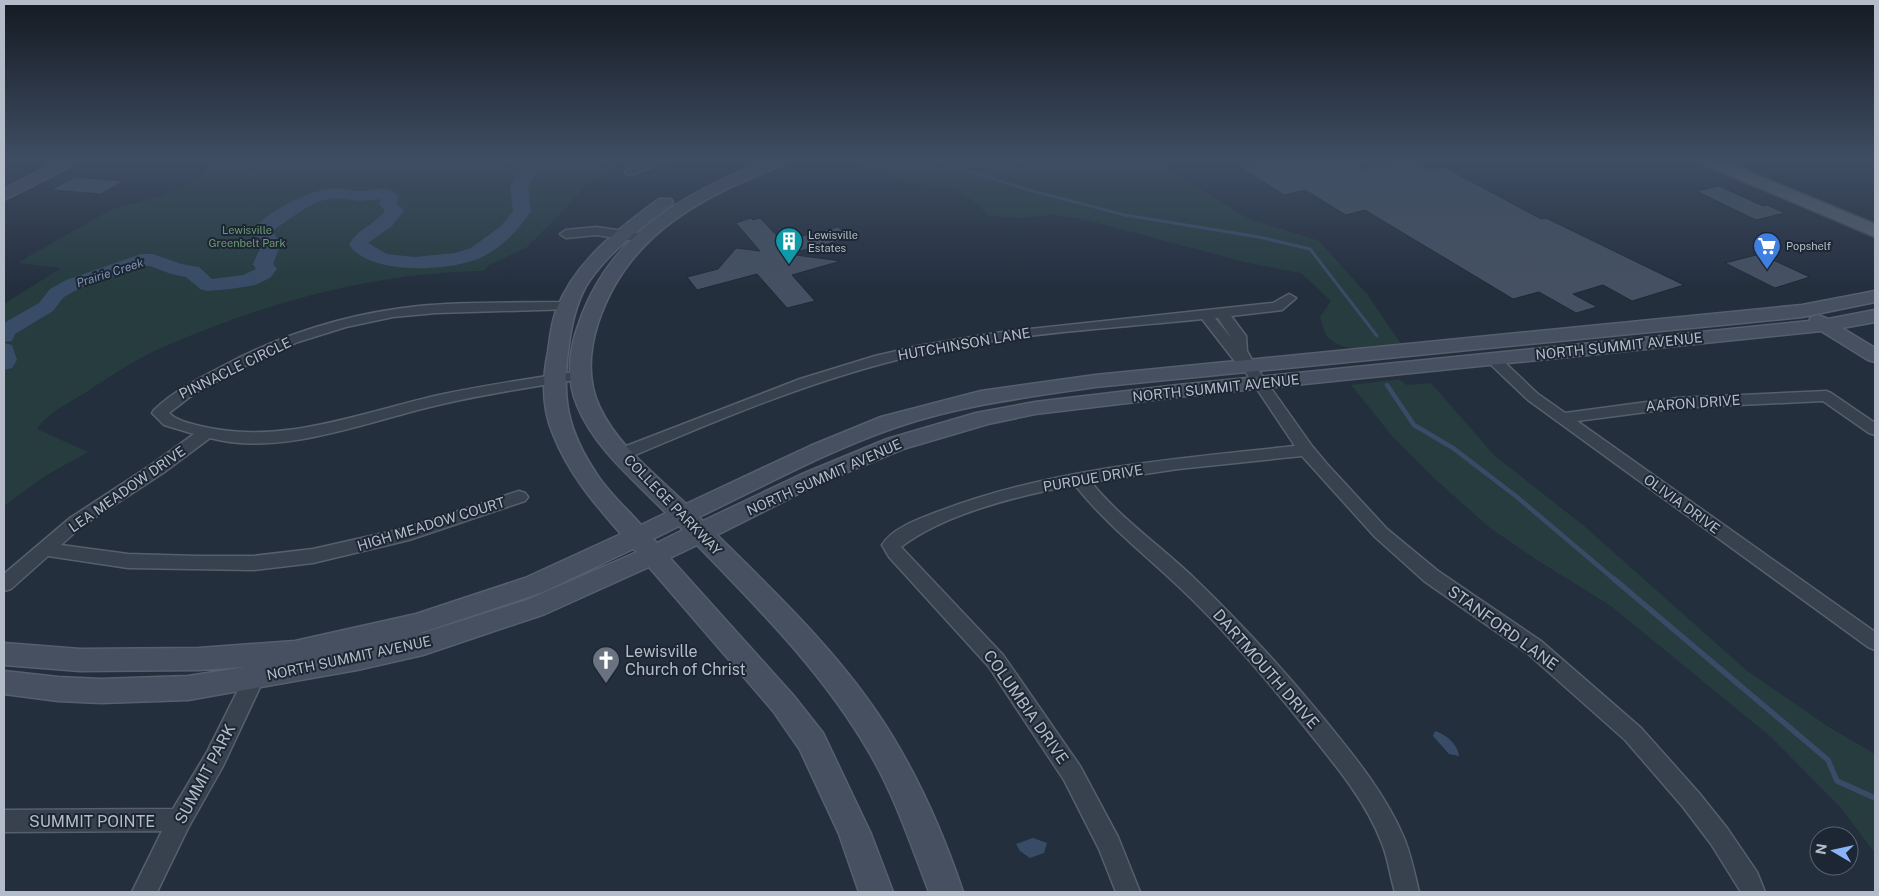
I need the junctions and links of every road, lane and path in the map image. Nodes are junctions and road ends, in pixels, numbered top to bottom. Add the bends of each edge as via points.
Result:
1 (667, 202) edge
2 (691, 202) edge
3 (1807, 202) edge
4 (1833, 202) edge
5 (1875, 219) edge
6 (1875, 230) edge
7 (566, 234) dead end
8 (623, 234) junction
9 (644, 238) junction
10 (1875, 297) edge
11 (1289, 298) dead end
12 (567, 306) junction
13 (1802, 311) junction
14 (1222, 313) junction
15 (1206, 315) junction
16 (1875, 316) edge
17 (1824, 325) junction
18 (1461, 345) junction
19 (1875, 356) edge
20 (1494, 360) junction
21 (581, 375) junction
22 (1254, 375) junction
23 (553, 379) junction
24 (1562, 418) junction
25 (1875, 430) edge
26 (205, 434) junction
27 (1306, 450) junction
28 (622, 454) junction
29 (1080, 478) junction
30 (519, 497) dead end
31 (691, 524) junction
32 (891, 545) joint
33 (645, 546) junction
34 (45, 549) junction
35 (4, 584) edge
36 (1875, 642) edge
37 (4, 654) edge
38 (260, 666) junction
39 (4, 683) edge
40 (180, 820) junction
41 (4, 821) edge
42 (144, 892) edge
43 (876, 892) edge
44 (946, 892) edge
45 (1128, 892) edge
46 (1407, 892) edge
47 (1753, 892) edge

1 - 8 main road
2 - 9 main road, COLLEGE PARKWAY via 664,219
3 - 6 main road
4 - 5 main road
7 - 8 street via 596,231
8 - 9 street
8 - 12 main road via 588,273
9 - 21 main road, COLLEGE PARKWAY via 615,269 596,305 584,336
10 - 13 main road, NORTH SUMMIT AVENUE
11 - 14 street, HUTCHINSON LANE via 1278,307
12 - 23 main road
12 - 26 street, PINNACLE CIRCLE via 419,310 360,319 294,339 174,398 160,413 164,420
13 - 17 main road
13 - 18 main road, NORTH SUMMIT AVENUE
14 - 15 street, HUTCHINSON LANE
14 - 22 street, STANFORD LANE via 1239,336 1240,351
15 - 22 street, STANFORD LANE
15 - 28 street, HUTCHINSON LANE via 1026,333 918,350 795,386
16 - 17 main road, NORTH SUMMIT AVENUE
17 - 19 main road
17 - 20 main road, NORTH SUMMIT AVENUE
18 - 20 main road
18 - 22 main road, NORTH SUMMIT AVENUE
20 - 22 main road, NORTH SUMMIT AVENUE
20 - 24 street, OLIVIA DRIVE via 1522,388
21 - 23 street, PINNACLE CIRCLE
21 - 28 main road, COLLEGE PARKWAY via 583,394 600,428
22 - 27 street, STANFORD LANE
22 - 31 main road, NORTH SUMMIT AVENUE via 1095,381 980,397 922,412 818,450
23 - 26 street, PINNACLE CIRCLE via 415,405 315,432 257,437
23 - 33 main road via 556,414 572,454 591,484
24 - 25 street, AARON DRIVE via 1677,403 1826,396
24 - 36 street, OLIVIA DRIVE
26 - 34 street, LEA MEADOW DRIVE via 97,507
27 - 29 street, PURDUE DRIVE
27 - 47 street, STANFORD LANE via 1381,533 1431,576 1534,647 1633,734 1720,836
28 - 31 main road, COLLEGE PARKWAY
29 - 32 street, PURDUE DRIVE via 1011,493 935,519
29 - 46 street, DARTMOUTH DRIVE via 1102,506 1234,630 1349,766 1370,794 1392,840
30 - 34 street, HIGH MEADOW COURT via 372,544 253,563 128,561
31 - 33 main road, NORTH SUMMIT AVENUE
31 - 44 main road, COLLEGE PARKWAY via 829,670 880,743 915,812
32 - 45 street, COLUMBIA DRIVE via 996,661 1024,701 1072,772 1110,845
33 - 38 main road, NORTH SUMMIT AVENUE via 536,607 480,626 402,649
33 - 43 main road via 783,703 812,742 855,834
34 - 35 street, LEA MEADOW DRIVE
37 - 38 main road, NORTH SUMMIT AVENUE via 116,661 199,659
38 - 39 main road, NORTH SUMMIT AVENUE via 188,688 101,691
38 - 40 street, SUMMIT PARK via 215,759
40 - 41 street, SUMMIT POINTE
40 - 42 street, SUMMIT PARK

